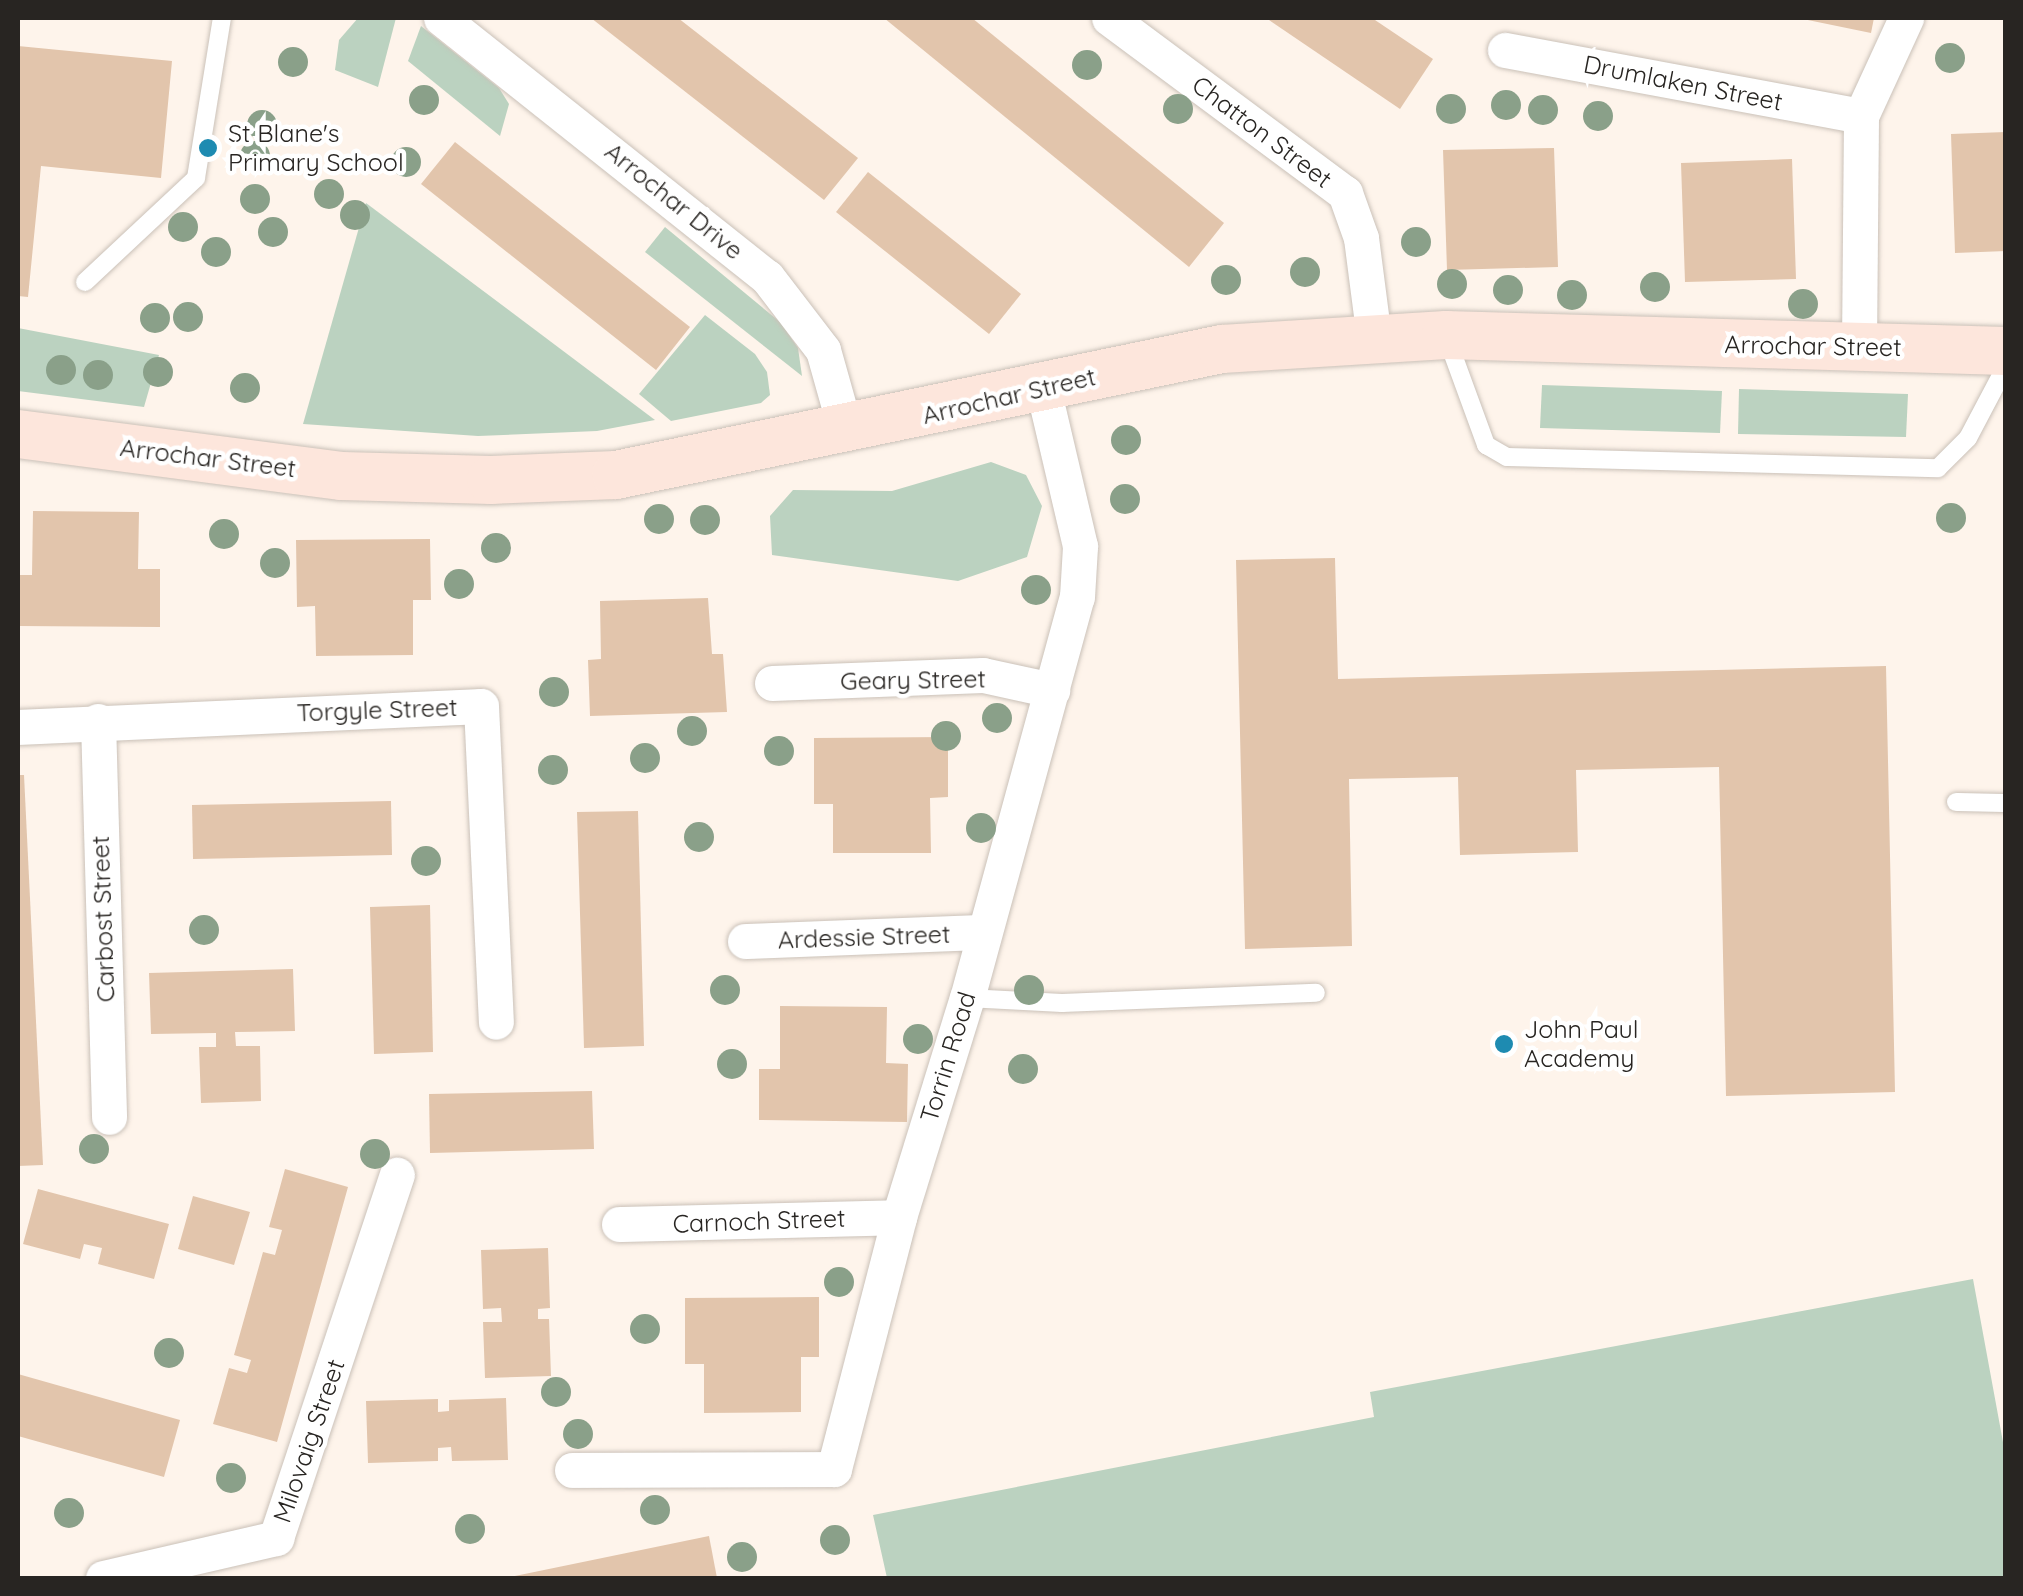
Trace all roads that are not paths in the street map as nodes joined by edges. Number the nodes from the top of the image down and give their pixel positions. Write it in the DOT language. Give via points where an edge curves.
graph roads {
  1 [pos="222,18"];
  2 [pos="442,18"];
  3 [pos="1108,18"];
  4 [pos="1906,18"];
  5 [pos="1505,50"];
  6 [pos="1861,116"];
  7 [pos="85,282"];
  8 [pos="1446,335"];
  9 [pos="1374,338"];
  10 [pos="1860,347"];
  11 [pos="2006,351"];
  12 [pos="2006,366"];
  13 [pos="1043,388"];
  14 [pos="846,432"];
  15 [pos="18,434"];
  16 [pos="772,683"];
  17 [pos="1052,690"];
  18 [pos="98,721"];
  19 [pos="18,727"];
  20 [pos="1956,802"];
  21 [pos="2006,803"];
  22 [pos="982,932"];
  23 [pos="745,942"];
  24 [pos="1316,992"];
  25 [pos="967,998"];
  26 [pos="496,1022"];
  27 [pos="108,1117"];
  28 [pos="397,1175"];
  29 [pos="899,1217"];
  30 [pos="620,1224"];
  31 [pos="572,1470"];
  32 [pos="103,1578"];
  1 -- 7 [label="lane" via="196,178"];
  2 -- 14 [label="street, Arrochar Drive" via="767,277 823,350"];
  3 -- 9 [label="street, Chatton Street" via="1345,193 1361,238"];
  4 -- 6 [label="street"];
  5 -- 6 [label="street, Drumlaken Street"];
  6 -- 10 [label="street"];
  8 -- 9 [label="street, Arrochar Street"];
  8 -- 10 [label="street, Arrochar Street"];
  8 -- 12 [label="lane" via="1486,445 1506,457 1938,468 1968,438"];
  9 -- 13 [label="street, Arrochar Street" via="1222,350"];
  10 -- 11 [label="street, Arrochar Street"];
  13 -- 14 [label="street, Arrochar Street"];
  13 -- 17 [label="street, Torrin Road" via="1080,546 1077,596"];
  14 -- 15 [label="street, Arrochar Street" via="616,475 490,480 342,476"];
  16 -- 17 [label="street, Geary Street" via="983,675"];
  17 -- 22 [label="street, Torrin Road"];
  18 -- 19 [label="street, Torgyle Street"];
  18 -- 26 [label="street, Torgyle Street" via="481,706"];
  18 -- 27 [label="street, Carbost Street"];
  20 -- 21 [label="lane"];
  22 -- 23 [label="street, Ardessie Street"];
  22 -- 25 [label="street, Torrin Road"];
  24 -- 25 [label="lane" via="1062,1004"];
  25 -- 29 [label="street, Torrin Road"];
  28 -- 32 [label="street, Milovaig Street" via="276,1538"];
  29 -- 30 [label="street, Carnoch Street"];
  29 -- 31 [label="street, Torrin Road" via="834,1470"];
}
